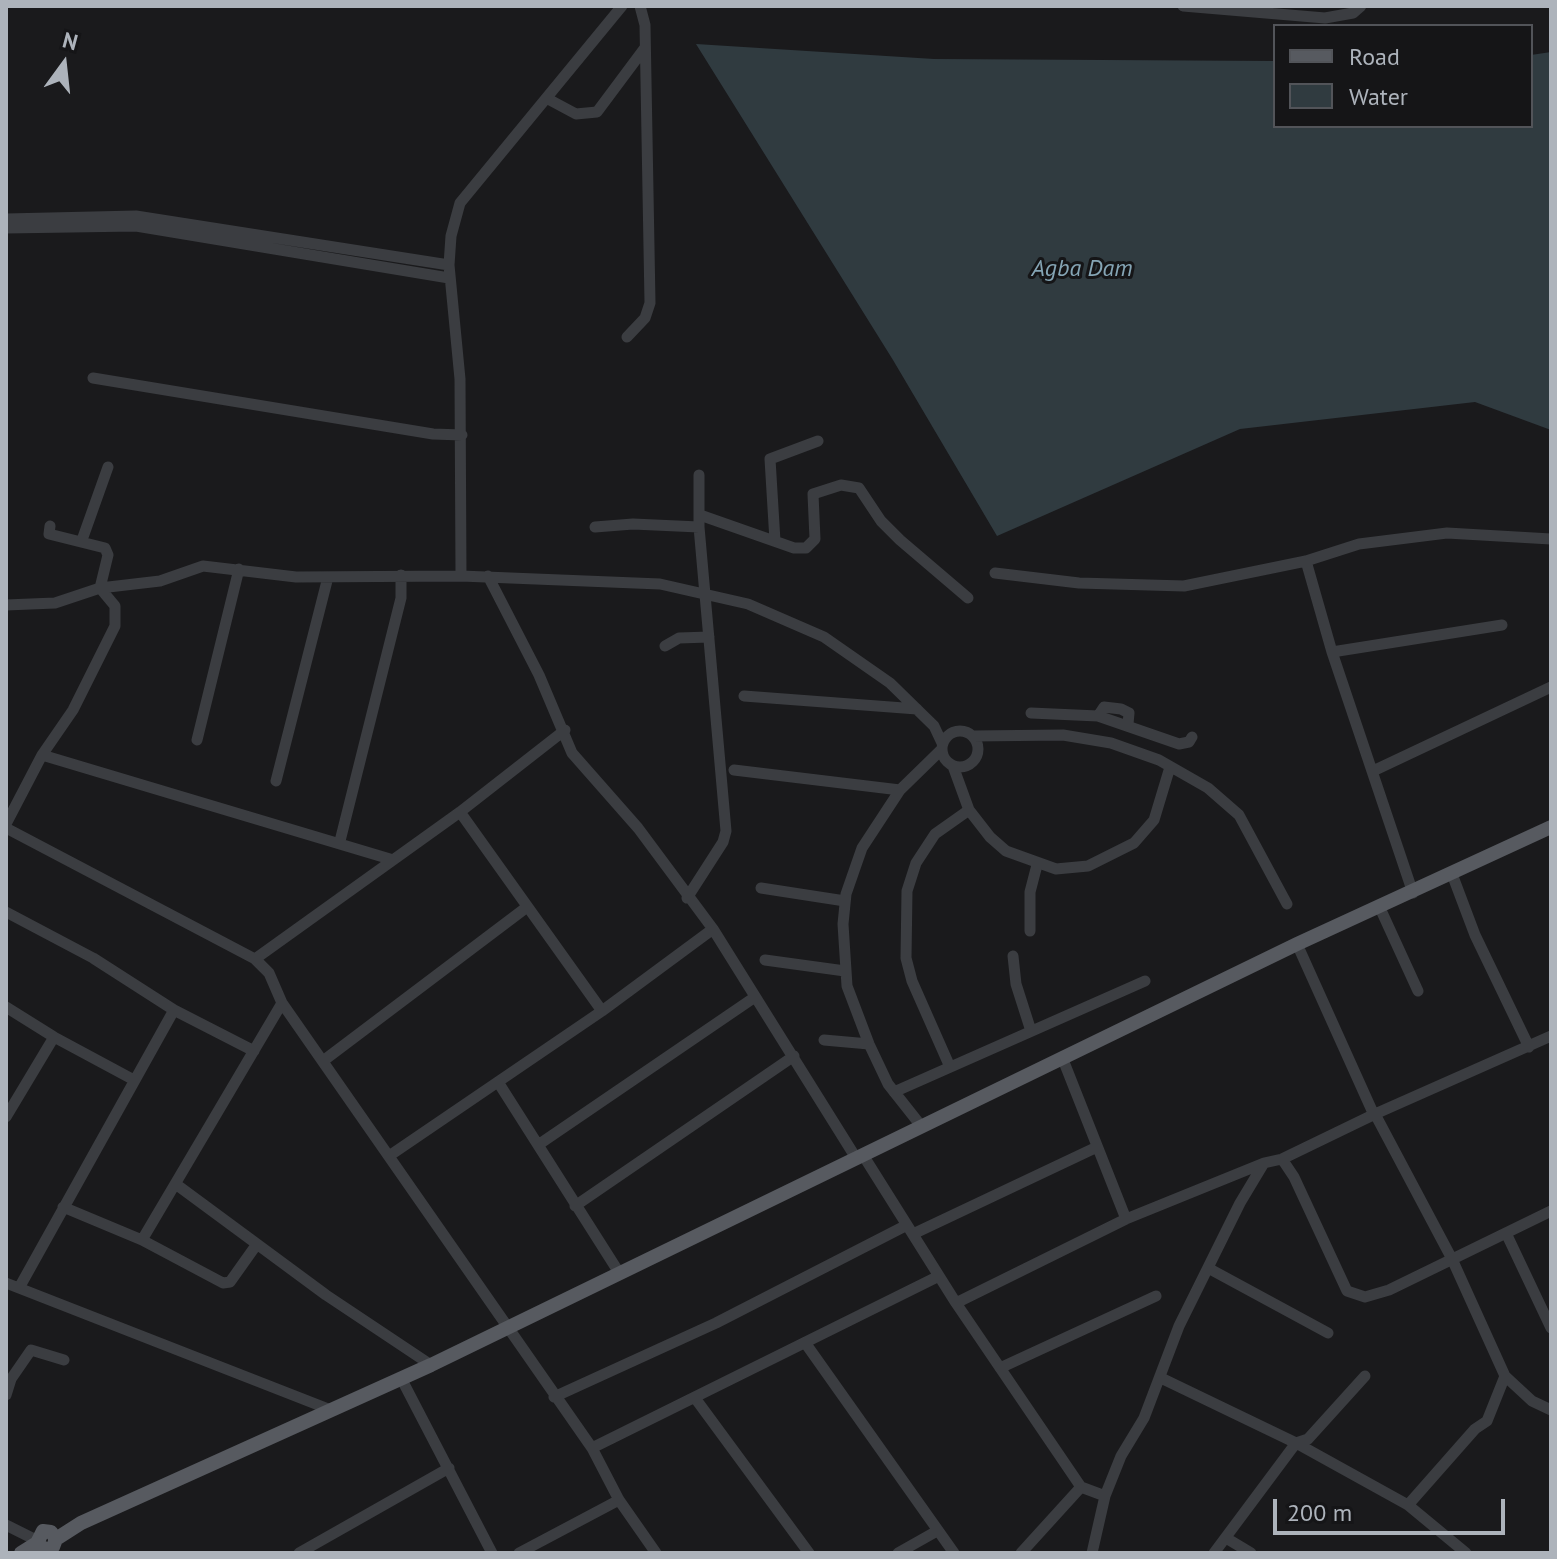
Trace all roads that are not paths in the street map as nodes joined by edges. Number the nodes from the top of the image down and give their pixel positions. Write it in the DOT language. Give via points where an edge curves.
graph roads {
  1 [pos="622,6"];
  2 [pos="640,6"];
  3 [pos="1183,6"];
  4 [pos="1361,6"];
  5 [pos="644,49"];
  6 [pos="548,99"];
  7 [pos="6,219"];
  8 [pos="6,228"];
  9 [pos="449,265"];
  10 [pos="449,278"];
  11 [pos="627,337"];
  12 [pos="93,378"];
  13 [pos="462,435"];
  14 [pos="818,441"];
  15 [pos="108,467"];
  16 [pos="699,475"];
  17 [pos="700,521"];
  18 [pos="50,526"];
  19 [pos="595,527"];
  20 [pos="1551,539"];
  21 [pos="82,540"];
  22 [pos="775,541"];
  23 [pos="1306,561"];
  24 [pos="239,569"];
  25 [pos="995,573"];
  26 [pos="401,575"];
  27 [pos="461,576"];
  28 [pos="488,576"];
  29 [pos="328,577"];
  30 [pos="100,588"];
  31 [pos="706,593"];
  32 [pos="968,598"];
  33 [pos="6,606"];
  34 [pos="1502,625"];
  35 [pos="709,637"];
  36 [pos="665,646"];
  37 [pos="1332,652"];
  38 [pos="1551,687"];
  39 [pos="744,696"];
  40 [pos="917,709"];
  41 [pos="1031,713"];
  42 [pos="1098,716"];
  43 [pos="1114,721"];
  44 [pos="1128,724"];
  45 [pos="934,726"];
  46 [pos="565,730"];
  47 [pos="952,733"];
  48 [pos="973,736"];
  49 [pos="1192,737"];
  50 [pos="998,739"];
  51 [pos="197,740"];
  52 [pos="1111,743"];
  53 [pos="942,747"];
  54 [pos="42,755"];
  55 [pos="975,758"];
  56 [pos="952,766"];
  57 [pos="1170,767"];
  58 [pos="926,768"];
  59 [pos="734,770"];
  60 [pos="1373,771"];
  61 [pos="276,781"];
  62 [pos="900,790"];
  63 [pos="964,791"];
  64 [pos="11,804"];
  65 [pos="969,810"];
  66 [pos="460,812"];
  67 [pos="6,826"];
  68 [pos="1551,827"];
  69 [pos="340,841"];
  70 [pos="390,859"];
  71 [pos="1037,865"];
  72 [pos="1452,874"];
  73 [pos="761,888"];
  74 [pos="1413,893"];
  75 [pos="687,898"];
  76 [pos="845,901"];
  77 [pos="1287,904"];
  78 [pos="527,907"];
  79 [pos="1380,908"];
  80 [pos="6,912"];
  81 [pos="713,929"];
  82 [pos="1030,931"];
  83 [pos="1297,944"];
  84 [pos="1013,956"];
  85 [pos="255,959"];
  86 [pos="765,960"];
  87 [pos="845,971"];
  88 [pos="1145,981"];
  89 [pos="1418,991"];
  90 [pos="755,997"];
  91 [pos="282,1003"];
  92 [pos="6,1007"];
  93 [pos="174,1010"];
  94 [pos="602,1011"];
  95 [pos="1031,1031"];
  96 [pos="1551,1036"];
  97 [pos="54,1037"];
  98 [pos="824,1040"];
  99 [pos="869,1044"];
  100 [pos="1529,1047"];
  101 [pos="254,1051"];
  102 [pos="794,1056"];
  103 [pos="1062,1057"];
  104 [pos="323,1061"];
  105 [pos="950,1067"];
  106 [pos="134,1080"];
  107 [pos="498,1082"];
  108 [pos="894,1092"];
  109 [pos="1375,1114"];
  110 [pos="6,1117"];
  111 [pos="922,1127"];
  112 [pos="538,1145"];
  113 [pos="1097,1147"];
  114 [pos="389,1156"];
  115 [pos="859,1157"];
  116 [pos="1282,1159"];
  117 [pos="1264,1163"];
  118 [pos="177,1185"];
  119 [pos="575,1206"];
  120 [pos="63,1207"];
  121 [pos="1551,1211"];
  122 [pos="1126,1219"];
  123 [pos="910,1229"];
  124 [pos="1506,1233"];
  125 [pos="142,1240"];
  126 [pos="257,1244"];
  127 [pos="1452,1259"];
  128 [pos="1208,1268"];
  129 [pos="618,1271"];
  130 [pos="939,1276"];
  131 [pos="6,1283"];
  132 [pos="19,1288"];
  133 [pos="1156,1296"];
  134 [pos="956,1303"];
  135 [pos="506,1327"];
  136 [pos="1551,1328"];
  137 [pos="1328,1333"];
  138 [pos="806,1344"];
  139 [pos="64,1360"];
  140 [pos="431,1365"];
  141 [pos="1000,1368"];
  142 [pos="1365,1376"];
  143 [pos="1505,1376"];
  144 [pos="401,1378"];
  145 [pos="1161,1378"];
  146 [pos="6,1395"];
  147 [pos="554,1397"];
  148 [pos="695,1398"];
  149 [pos="331,1410"];
  150 [pos="1551,1410"];
  151 [pos="1296,1443"];
  152 [pos="592,1448"];
  153 [pos="449,1468"];
  154 [pos="1081,1487"];
  155 [pos="1105,1496"];
  156 [pos="619,1500"];
  157 [pos="1408,1505"];
  158 [pos="8,1526"];
  159 [pos="937,1531"];
  160 [pos="1226,1538"];
  161 [pos="50,1543"];
  162 [pos="21,1553"];
  163 [pos="299,1553"];
  164 [pos="492,1553"];
  165 [pos="519,1553"];
  166 [pos="656,1553"];
  167 [pos="809,1553"];
  168 [pos="898,1553"];
  169 [pos="954,1553"];
  170 [pos="1021,1553"];
  171 [pos="1092,1553"];
  172 [pos="1214,1553"];
  173 [pos="1251,1553"];
  174 [pos="1466,1553"];
  1 -- 6 [label="street"];
  2 -- 5 [label="street"];
  3 -- 4 [label="street" via="1325,18 1353,13"];
  5 -- 6 [label="street" via="597,112 576,114"];
  5 -- 11 [label="street" via="650,303 645,318"];
  6 -- 9 [label="street" via="470,185 451,236"];
  7 -- 9 [label="street" via="136,216"];
  8 -- 10 [label="street" via="136,226"];
  9 -- 10 [label="street"];
  10 -- 13 [label="street"];
  12 -- 13 [label="street"];
  13 -- 27 [label="street"];
  14 -- 22 [label="street" via="770,459"];
  15 -- 21 [label="street"];
  16 -- 17 [label="street"];
  17 -- 19 [label="street"];
  17 -- 22 [label="street"];
  17 -- 31 [label="street"];
  18 -- 21 [label="street" via="49,534"];
  20 -- 23 [label="street" via="1447,533 1359,544"];
  21 -- 30 [label="street" via="105,548 108,555"];
  22 -- 32 [label="street" via="794,548 811,545 813,494 841,485 859,488 881,521"];
  23 -- 25 [label="street" via="1184,586 1079,583"];
  23 -- 37 [label="street"];
  24 -- 29 [label="street"];
  24 -- 30 [label="street" via="201,566 160,581"];
  24 -- 51 [label="street"];
  26 -- 27 [label="street"];
  26 -- 29 [label="street"];
  26 -- 69 [label="street" via="401,598"];
  27 -- 28 [label="street"];
  28 -- 31 [label="street" via="660,584"];
  28 -- 46 [label="street"];
  29 -- 61 [label="street"];
  30 -- 33 [label="street" via="55,603"];
  30 -- 54 [label="street" via="115,606 115,626 73,710"];
  31 -- 35 [label="street"];
  31 -- 40 [label="street" via="748,604 824,637 890,683"];
  34 -- 37 [label="street"];
  35 -- 36 [label="street" via="679,638"];
  35 -- 75 [label="street" via="726,831"];
  37 -- 60 [label="street"];
  38 -- 60 [label="street"];
  39 -- 40 [label="street"];
  40 -- 45 [label="street"];
  41 -- 42 [label="street"];
  42 -- 43 [label="street"];
  42 -- 44 [label="street" via="1104,707 1121,709 1129,713"];
  43 -- 44 [label="street"];
  43 -- 52 [label="street"];
  44 -- 49 [label="street" via="1179,744"];
  45 -- 47 [label="street"];
  45 -- 53 [label="street"];
  46 -- 66 [label="street"];
  46 -- 75 [label="street" via="572,753 638,828"];
  47 -- 48 [label="street"];
  47 -- 53 [label="street"];
  48 -- 50 [label="street"];
  48 -- 55 [label="street"];
  50 -- 52 [label="street" via="1063,735"];
  50 -- 55 [label="street"];
  52 -- 57 [label="street"];
  53 -- 56 [label="street"];
  53 -- 58 [label="street"];
  54 -- 64 [label="street"];
  54 -- 69 [label="street"];
  55 -- 56 [label="street" via="961,768"];
  55 -- 63 [label="street"];
  56 -- 58 [label="street"];
  56 -- 63 [label="street"];
  57 -- 71 [label="street" via="1154,820 1134,843 1088,866"];
  57 -- 77 [label="street" via="1208,788 1239,815"];
  58 -- 62 [label="street"];
  59 -- 62 [label="street"];
  60 -- 74 [label="street"];
  62 -- 76 [label="street" via="862,848"];
  63 -- 65 [label="street"];
  64 -- 67 [label="street"];
  65 -- 71 [label="street" via="1006,851"];
  65 -- 105 [label="street" via="935,834 916,863 907,891 906,958"];
  66 -- 70 [label="street"];
  66 -- 78 [label="street"];
  67 -- 85 [label="street"];
  68 -- 72 [label="main road"];
  69 -- 70 [label="street"];
  70 -- 85 [label="street"];
  71 -- 82 [label="street" via="1030,892"];
  72 -- 74 [label="main road"];
  72 -- 100 [label="street"];
  73 -- 76 [label="street"];
  74 -- 79 [label="main road"];
  75 -- 81 [label="street"];
  76 -- 87 [label="street"];
  78 -- 94 [label="street"];
  78 -- 104 [label="street"];
  79 -- 83 [label="main road"];
  79 -- 89 [label="street"];
  80 -- 93 [label="street" via="93,958"];
  81 -- 90 [label="street"];
  81 -- 94 [label="street"];
  83 -- 103 [label="main road"];
  83 -- 109 [label="street"];
  84 -- 95 [label="street"];
  85 -- 91 [label="street" via="269,973"];
  86 -- 87 [label="street"];
  87 -- 99 [label="street"];
  88 -- 95 [label="street"];
  90 -- 102 [label="street"];
  90 -- 112 [label="street"];
  91 -- 101 [label="street"];
  91 -- 104 [label="street"];
  92 -- 97 [label="street"];
  93 -- 101 [label="street"];
  93 -- 106 [label="street"];
  94 -- 107 [label="street"];
  95 -- 105 [label="street"];
  96 -- 100 [label="street"];
  97 -- 106 [label="street"];
  97 -- 110 [label="street"];
  98 -- 99 [label="street"];
  99 -- 108 [label="street"];
  100 -- 109 [label="street"];
  101 -- 118 [label="street"];
  102 -- 115 [label="street"];
  102 -- 119 [label="street"];
  103 -- 111 [label="main road"];
  103 -- 113 [label="street"];
  104 -- 114 [label="street"];
  105 -- 108 [label="street"];
  106 -- 120 [label="street"];
  107 -- 112 [label="street"];
  107 -- 114 [label="street"];
  108 -- 111 [label="street"];
  109 -- 116 [label="street"];
  109 -- 127 [label="street"];
  111 -- 115 [label="main road"];
  112 -- 119 [label="street"];
  113 -- 122 [label="street"];
  113 -- 123 [label="street"];
  114 -- 135 [label="street"];
  115 -- 123 [label="street"];
  115 -- 129 [label="main road"];
  116 -- 117 [label="street"];
  116 -- 127 [label="street" via="1347,1291 1365,1297 1389,1290"];
  117 -- 122 [label="street"];
  117 -- 128 [label="street"];
  118 -- 125 [label="street"];
  118 -- 126 [label="street"];
  119 -- 129 [label="street"];
  120 -- 125 [label="street"];
  120 -- 132 [label="street"];
  121 -- 124 [label="street"];
  122 -- 134 [label="street"];
  123 -- 130 [label="street"];
  123 -- 147 [label="street"];
  124 -- 127 [label="street"];
  124 -- 136 [label="street"];
  125 -- 126 [label="street" via="223,1283 230,1282"];
  126 -- 140 [label="street"];
  127 -- 143 [label="street"];
  128 -- 137 [label="street"];
  128 -- 145 [label="street"];
  129 -- 135 [label="main road"];
  130 -- 134 [label="street"];
  130 -- 138 [label="street"];
  131 -- 132 [label="street"];
  132 -- 149 [label="street"];
  133 -- 141 [label="street"];
  134 -- 141 [label="street"];
  135 -- 140 [label="main road"];
  135 -- 147 [label="street"];
  138 -- 148 [label="street"];
  138 -- 159 [label="street"];
  139 -- 146 [label="street" via="31,1350"];
  140 -- 144 [label="main road"];
  141 -- 154 [label="street"];
  142 -- 151 [label="street" via="1308,1439"];
  143 -- 150 [label="street" via="1532,1401"];
  143 -- 157 [label="street" via="1487,1421"];
  144 -- 149 [label="main road"];
  144 -- 153 [label="street"];
  145 -- 151 [label="street"];
  145 -- 155 [label="street"];
  147 -- 152 [label="street"];
  148 -- 152 [label="street"];
  148 -- 167 [label="street"];
  149 -- 161 [label="main road" via="81,1523"];
  151 -- 157 [label="street"];
  151 -- 160 [label="street"];
  152 -- 156 [label="street"];
  153 -- 163 [label="street"];
  153 -- 164 [label="street"];
  154 -- 155 [label="street"];
  154 -- 170 [label="street"];
  155 -- 171 [label="street"];
  156 -- 165 [label="street"];
  156 -- 166 [label="street"];
  157 -- 174 [label="street"];
  158 -- 161 [label="street"];
  159 -- 168 [label="street"];
  159 -- 169 [label="street"];
  160 -- 172 [label="street"];
  160 -- 173 [label="street"];
  161 -- 162 [label="main road"];
}
